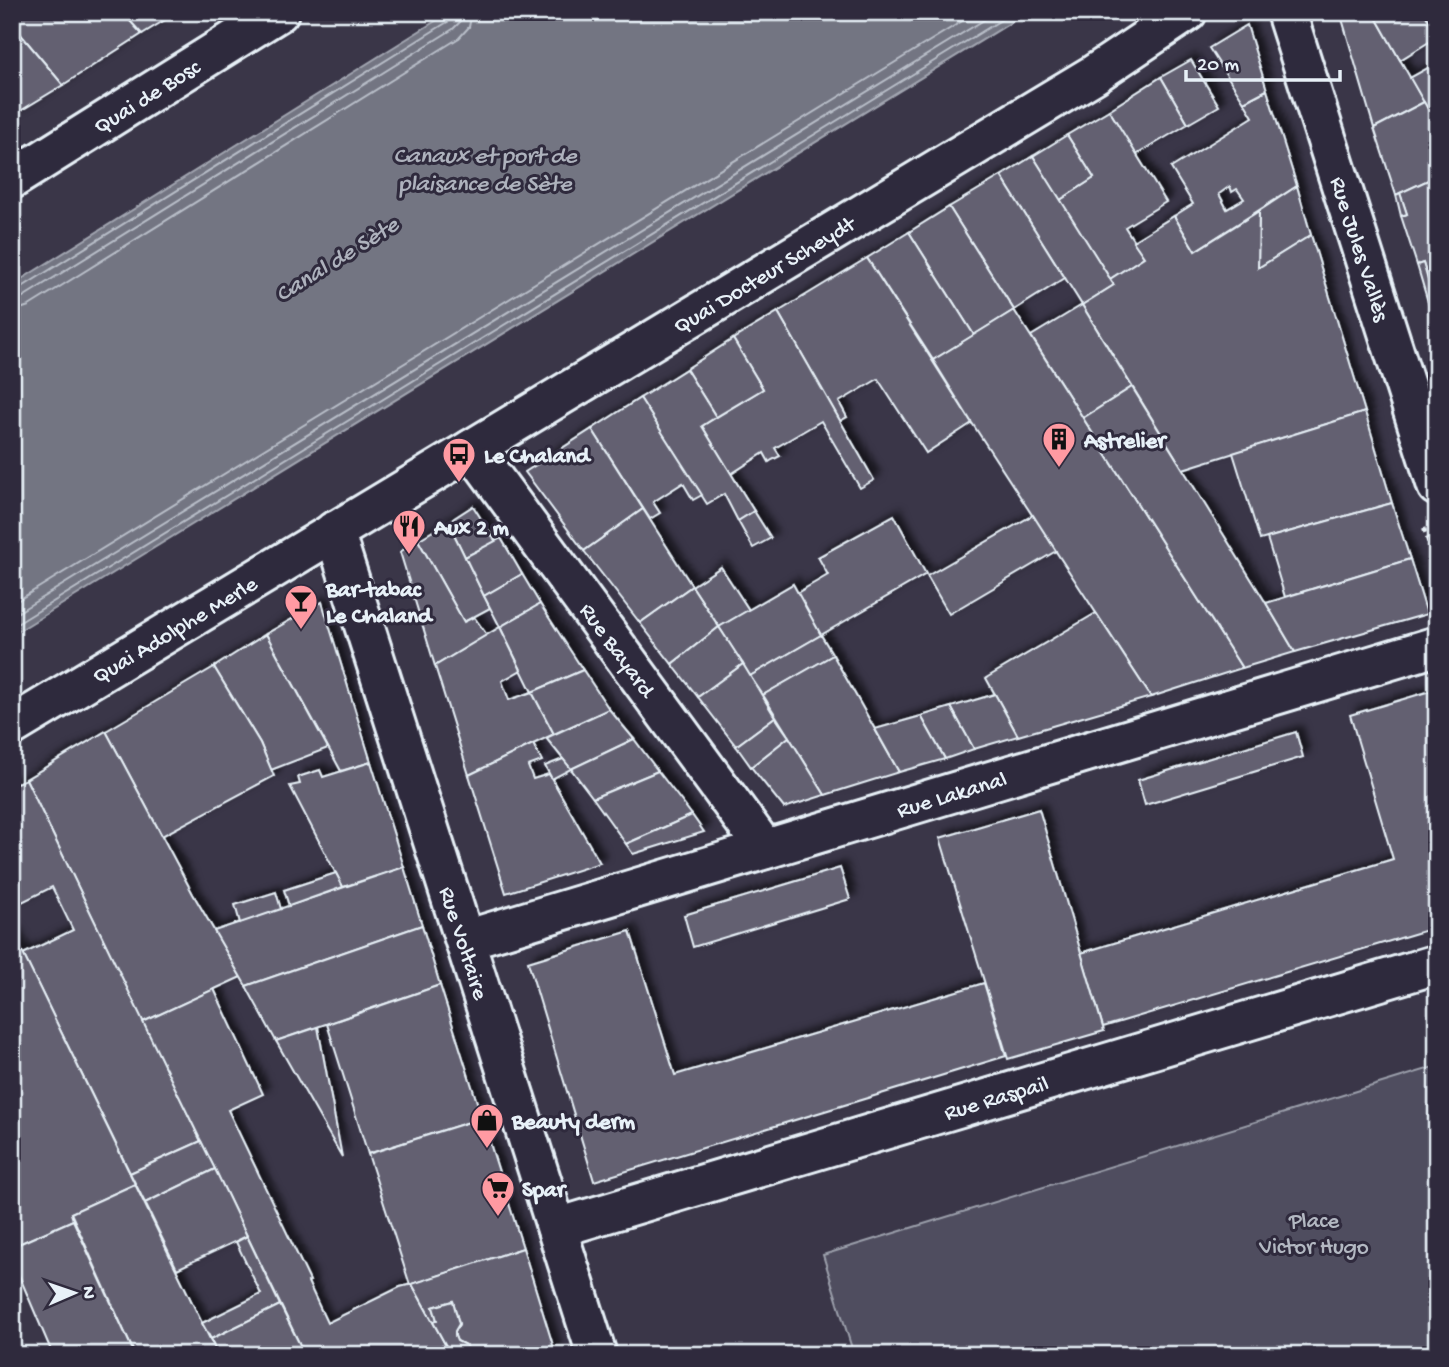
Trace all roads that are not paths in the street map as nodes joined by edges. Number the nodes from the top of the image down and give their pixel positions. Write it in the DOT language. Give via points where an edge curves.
graph roads {
  1 [pos="279,12"];
  2 [pos="1135,12"];
  3 [pos="1187,12"];
  4 [pos="1286,12"];
  5 [pos="1093,75"];
  6 [pos="12,179"];
  7 [pos="471,449"];
  8 [pos="1437,485"];
  9 [pos="334,531"];
  10 [pos="1437,646"];
  11 [pos="12,726"];
  12 [pos="765,849"];
  13 [pos="465,940"];
  14 [pos="1437,964"];
  15 [pos="557,1228"];
  16 [pos="597,1355"];
  1 -- 6 [label="street, Quai de Bosc"];
  2 -- 5 [label="street"];
  3 -- 5 [label="street, Quai Docteur Scheydt"];
  4 -- 8 [label="street, Rue Jules Vallès"];
  5 -- 7 [label="street, Quai Docteur Scheydt"];
  7 -- 9 [label="street, Quai Docteur Scheydt"];
  7 -- 12 [label="street, Rue Bayard"];
  9 -- 11 [label="street, Quai Adolphe Merle"];
  9 -- 13 [label="street, Rue Voltaire"];
  10 -- 12 [label="street, Rue Lakanal"];
  12 -- 13 [label="street, Rue Lakanal"];
  13 -- 15 [label="street, Rue Voltaire"];
  14 -- 15 [label="street, Rue Raspail"];
  15 -- 16 [label="street, Rue Voltaire"];
}
